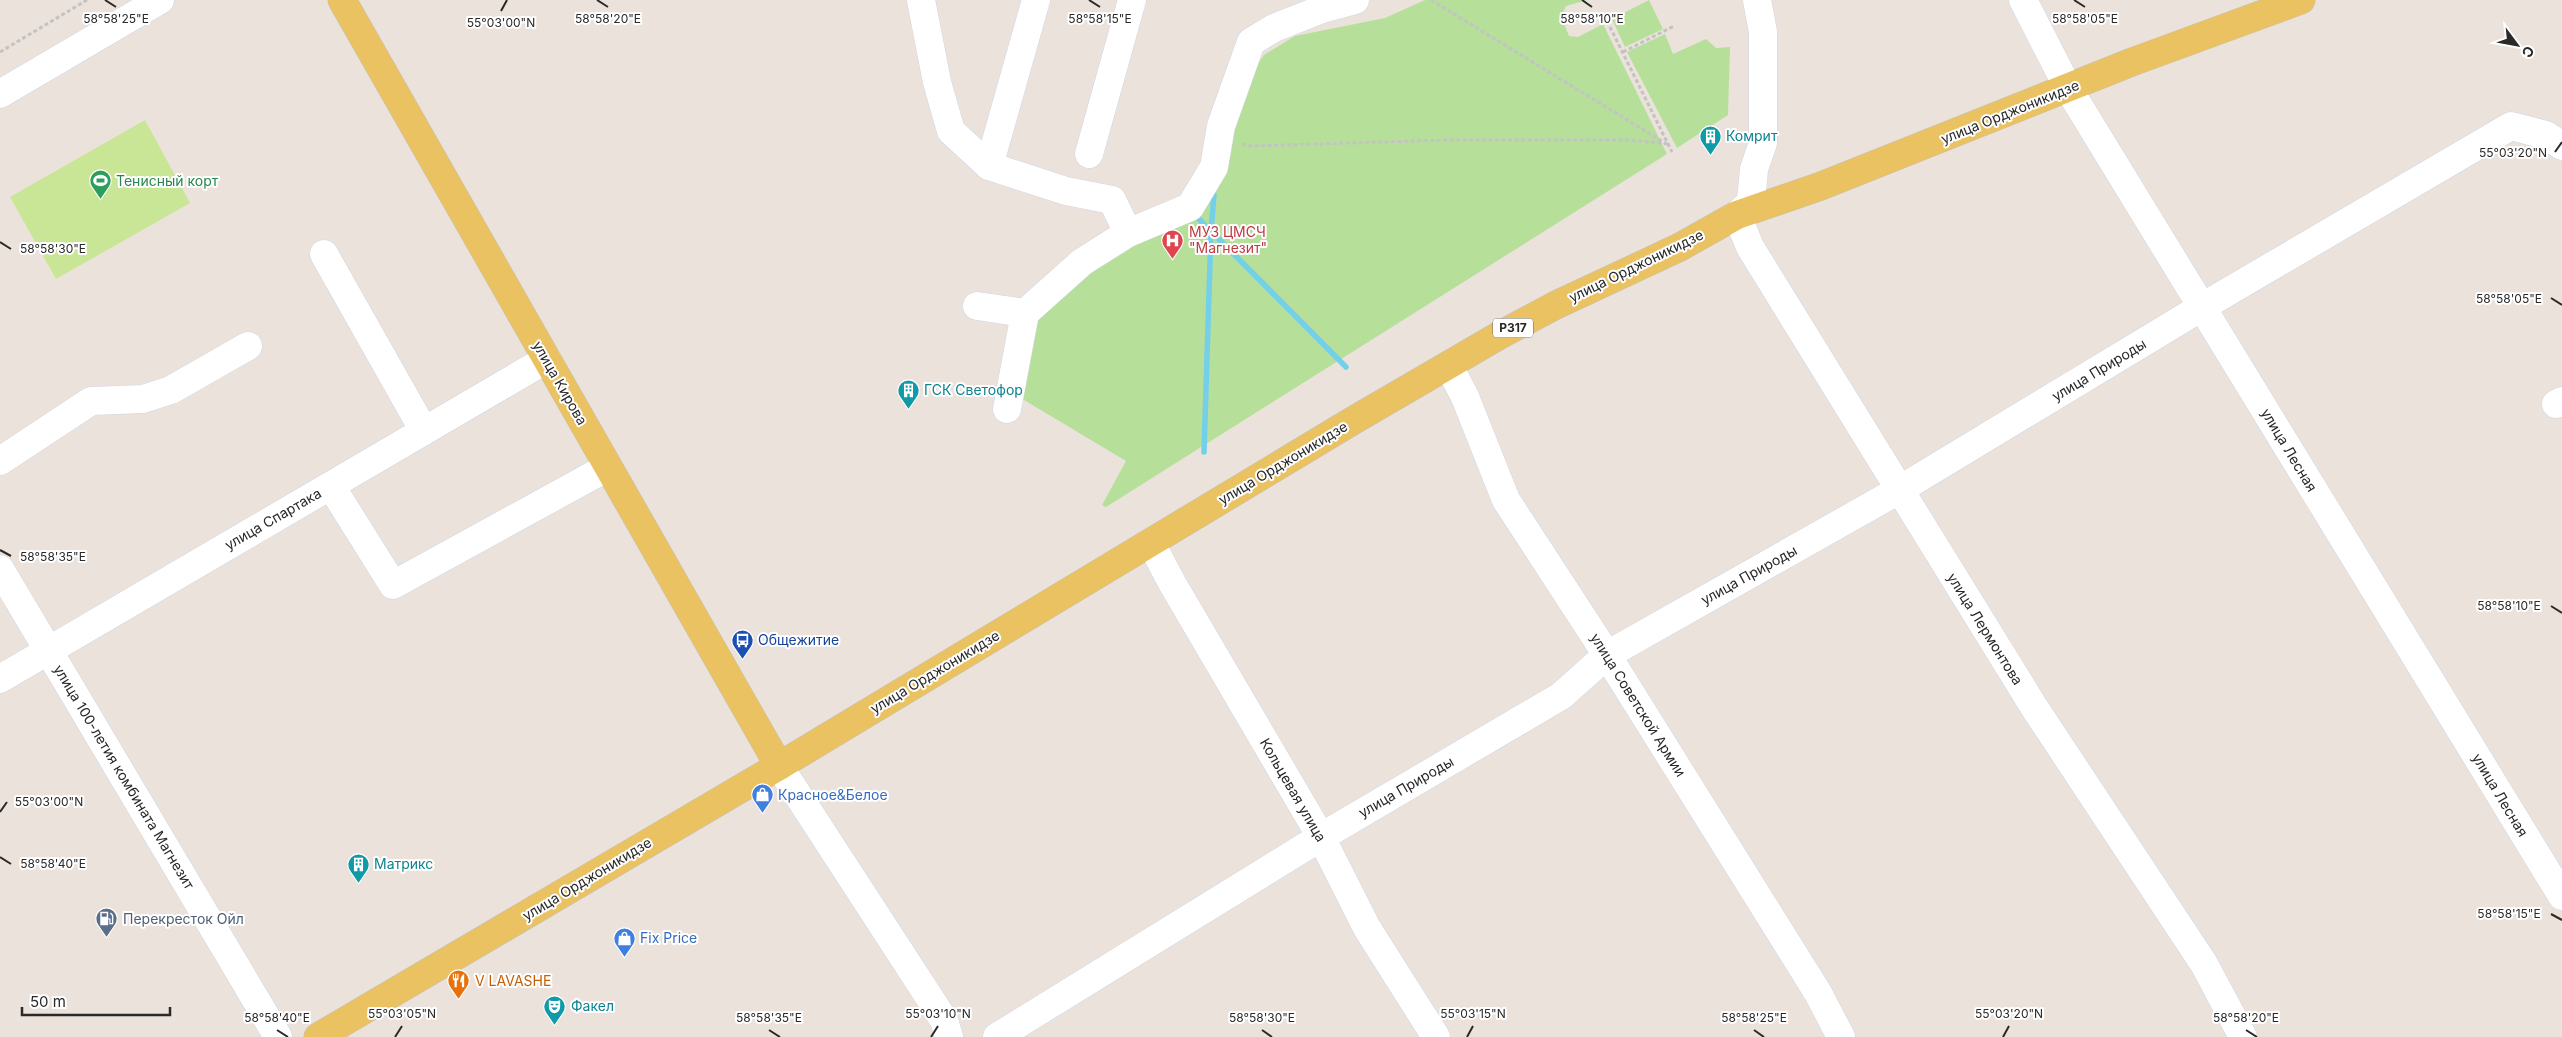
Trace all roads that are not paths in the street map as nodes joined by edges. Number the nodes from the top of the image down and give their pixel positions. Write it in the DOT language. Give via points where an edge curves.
graph roads {
  1 [pos="160,0"];
  2 [pos="342,0"];
  3 [pos="921,0"];
  4 [pos="1036,0"];
  5 [pos="1132,0"];
  6 [pos="1355,0"];
  7 [pos="1757,0"];
  8 [pos="2023,0"];
  9 [pos="2301,0"];
  10 [pos="1321,5"];
  11 [pos="2068,88"];
  12 [pos="0,94"];
  13 [pos="2562,146"];
  14 [pos="1089,154"];
  15 [pos="989,166"];
  16 [pos="1737,215"];
  17 [pos="1128,233"];
  18 [pos="324,254"];
  19 [pos="977,306"];
  20 [pos="2202,308"];
  21 [pos="1025,312"];
  22 [pos="248,346"];
  23 [pos="547,359"];
  24 [pos="1449,366"];
  25 [pos="1007,409"];
  26 [pos="424,431"];
  27 [pos="0,461"];
  28 [pos="608,467"];
  29 [pos="331,486"];
  30 [pos="1899,490"];
  31 [pos="1151,543"];
  32 [pos="0,569"];
  33 [pos="48,650"];
  34 [pos="1607,655"];
  35 [pos="0,679"];
  36 [pos="778,766"];
  37 [pos="1321,836"];
  38 [pos="2562,896"];
  39 [pos="278,1037"];
  40 [pos="318,1037"];
  41 [pos="949,1037"];
  42 [pos="997,1037"];
  43 [pos="1436,1037"];
  44 [pos="1841,1037"];
  45 [pos="2243,1037"];
  1 -- 12 [label="street"];
  2 -- 23 [label="main road, улица Кирова"];
  3 -- 15 [label="street" via="937,82 951,131"];
  4 -- 15 [label="street"];
  5 -- 14 [label="street"];
  6 -- 10 [label="street"];
  7 -- 16 [label="street" via="1763,32 1763,143 1754,169 1751,202"];
  8 -- 11 [label="street, улица Лесная"];
  9 -- 11 [label="main road, улица Орджоникидзе / Р317"];
  10 -- 17 [label="street" via="1251,42 1219,138 1214,167 1190,207"];
  11 -- 16 [label="main road, улица Орджоникидзе / Р317" via="1821,186"];
  11 -- 20 [label="street, улица Лесная"];
  13 -- 20 [label="street, улица Природы" via="2546,136 2511,126"];
  15 -- 17 [label="street" via="1066,192 1112,200"];
  16 -- 24 [label="main road, улица Орджоникидзе / Р317" via="1680,247 1524,322"];
  16 -- 30 [label="street, улица Лермонтова" via="1750,247"];
  17 -- 21 [label="street" via="1082,262"];
  18 -- 26 [label="street"];
  19 -- 21 [label="street"];
  20 -- 30 [label="street, улица Природы"];
  20 -- 38 [label="street, улица Лесная"];
  21 -- 25 [label="street"];
  22 -- 27 [label="street" via="170,390 143,399 91,401"];
  23 -- 26 [label="street, улица Спартака"];
  23 -- 28 [label="main road, улица Кирова"];
  24 -- 31 [label="main road, улица Орджоникидзе / Р317"];
  24 -- 34 [label="street, улица Советской Армии" via="1465,397 1506,500"];
  26 -- 29 [label="street, улица Спартака"];
  28 -- 29 [label="street" via="393,585"];
  28 -- 36 [label="main road, улица Кирова"];
  29 -- 33 [label="street, улица Спартака"];
  30 -- 34 [label="street, улица Природы"];
  30 -- 45 [label="street, улица Лермонтова" via="2034,708 2204,964"];
  31 -- 36 [label="main road, улица Орджоникидзе / Р317"];
  31 -- 37 [label="street, Кольцевая улица"];
  32 -- 33 [label="street, улица 100-летия комбината Магнезит"];
  33 -- 35 [label="street, улица Спартака"];
  33 -- 39 [label="street, улица 100-летия комбината Магнезит"];
  34 -- 37 [label="street, улица Природы" via="1561,696"];
  34 -- 44 [label="street, улица Советской Армии" via="1818,993"];
  36 -- 40 [label="main road, улица Орджоникидзе"];
  36 -- 41 [label="street" via="944,1020"];
  37 -- 42 [label="street, улица Природы"];
  37 -- 43 [label="street, Кольцевая улица" via="1367,928"];
}
